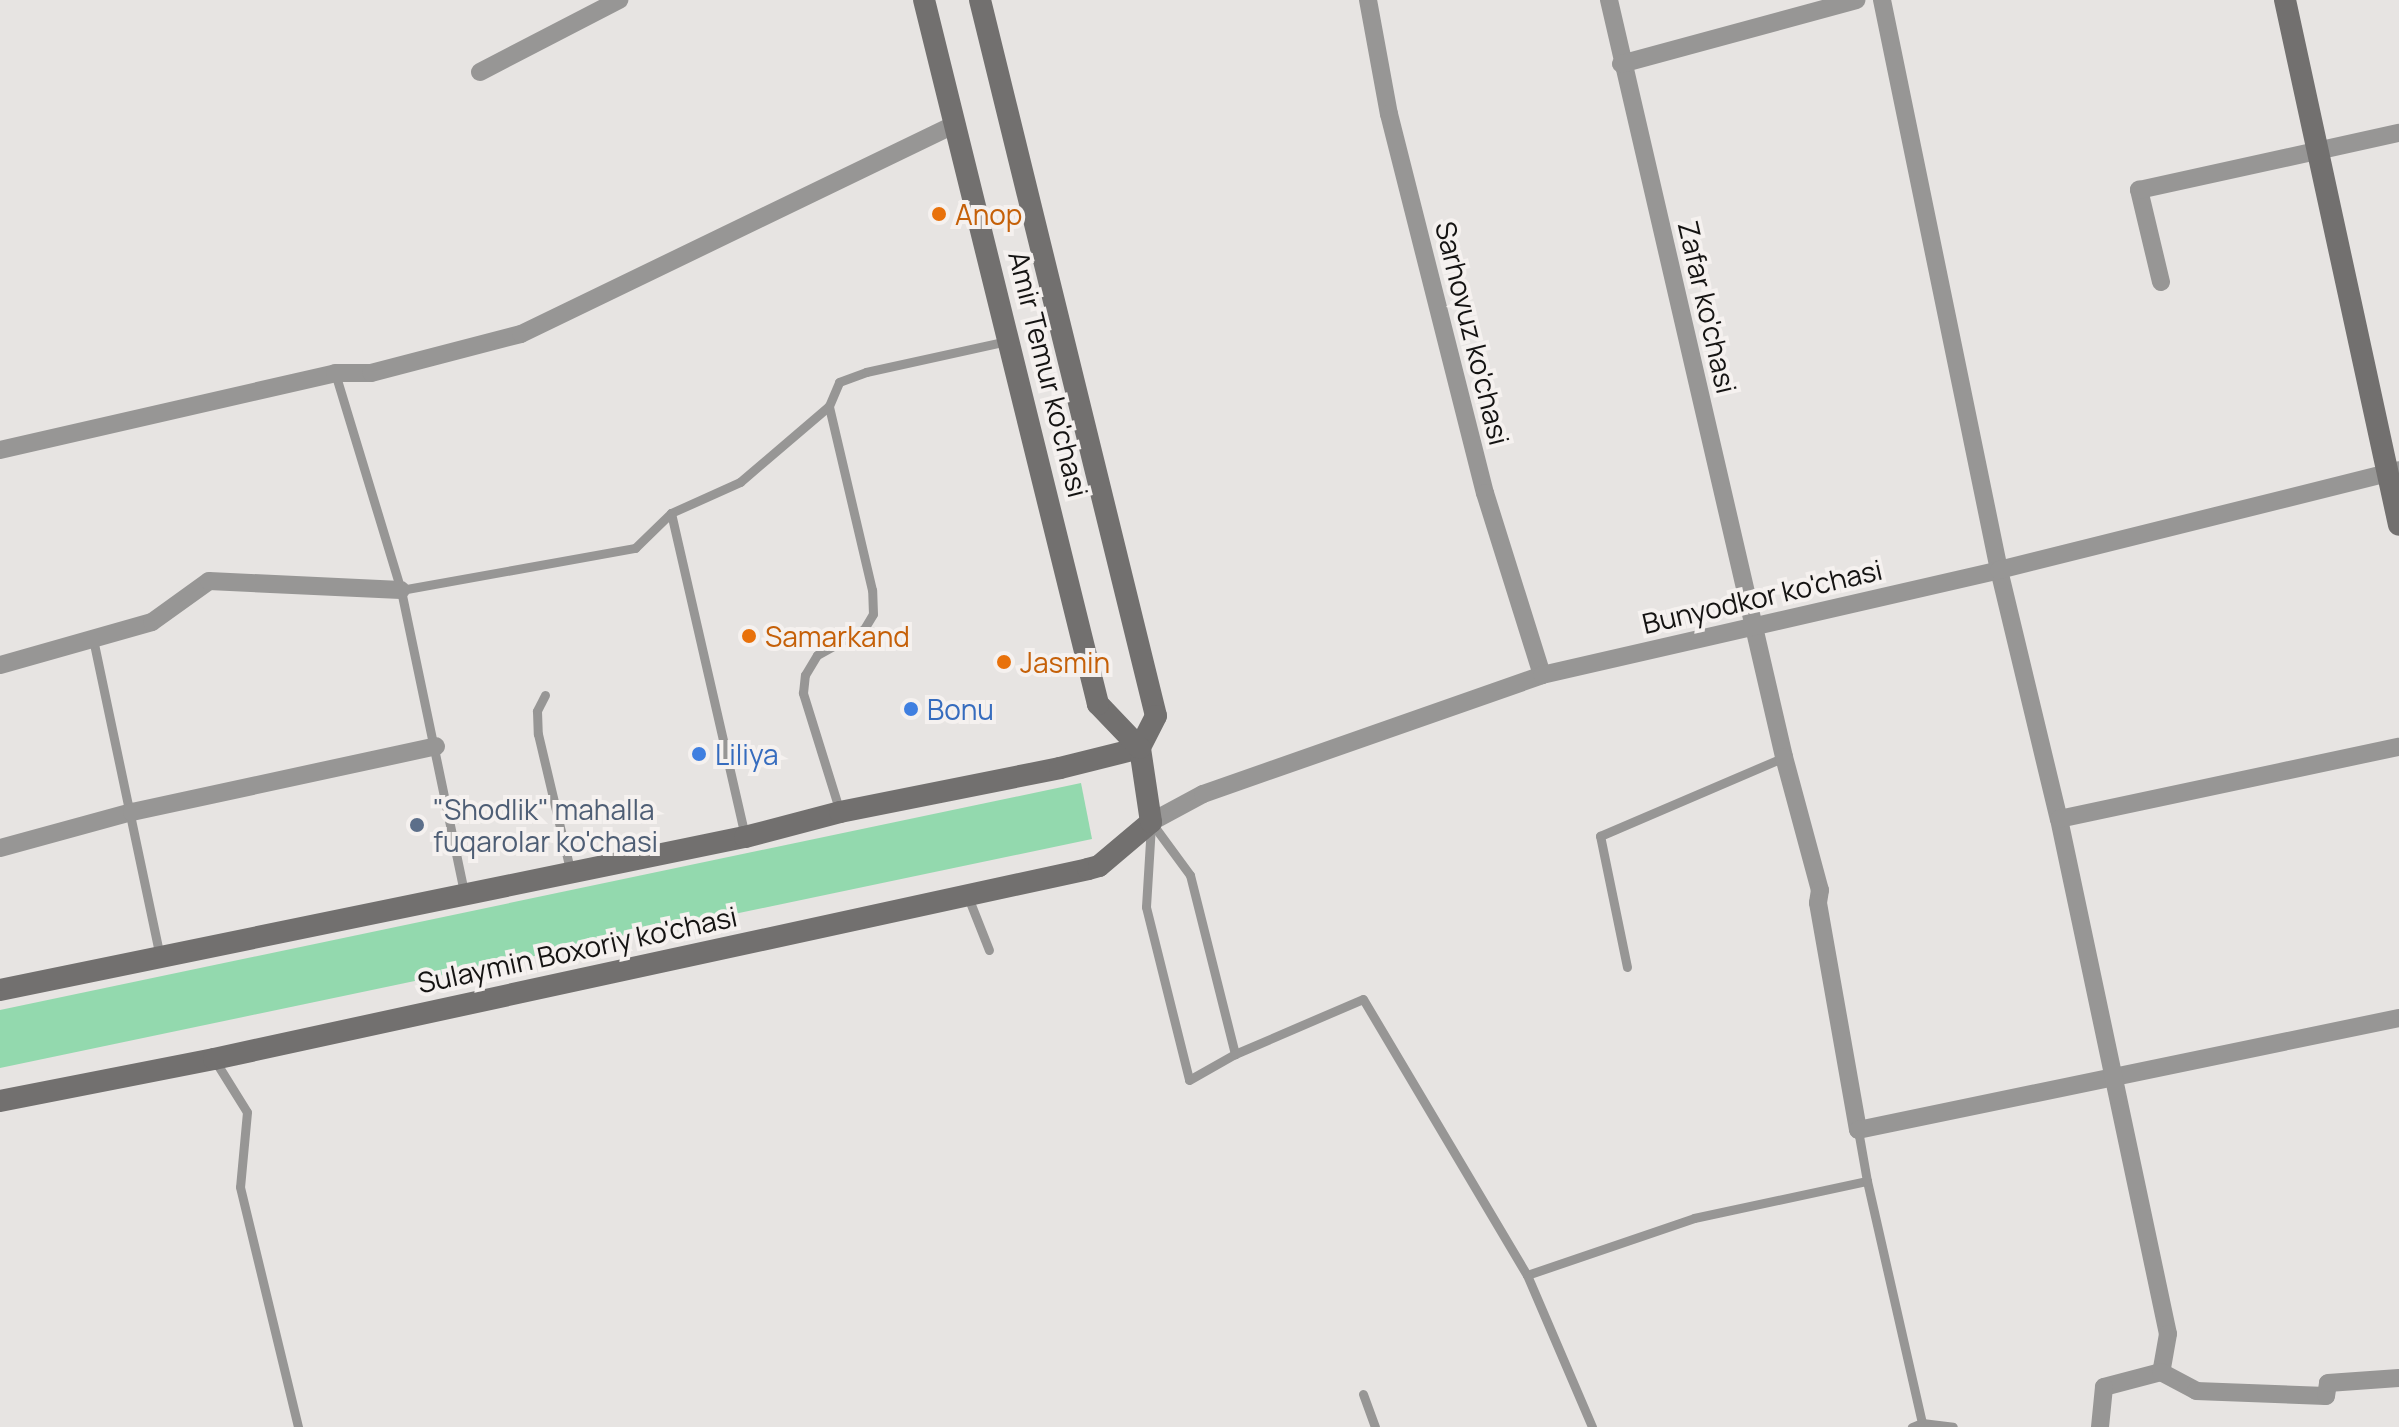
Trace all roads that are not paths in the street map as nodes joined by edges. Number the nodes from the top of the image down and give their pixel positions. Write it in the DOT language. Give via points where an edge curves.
graph roads {
  1 [pos="619,0"];
  2 [pos="924,0"];
  3 [pos="980,0"];
  4 [pos="1368,0"];
  5 [pos="1609,0"];
  6 [pos="1856,0"];
  7 [pos="1882,0"];
  8 [pos="2285,0"];
  9 [pos="1621,64"];
  10 [pos="480,72"];
  11 [pos="956,124"];
  12 [pos="2399,133"];
  13 [pos="2317,150"];
  14 [pos="2161,282"];
  15 [pos="1010,340"];
  16 [pos="335,373"];
  17 [pos="829,406"];
  18 [pos="0,450"];
  19 [pos="2393,471"];
  20 [pos="671,513"];
  21 [pos="2399,525"];
  22 [pos="1999,570"];
  23 [pos="401,590"];
  24 [pos="1755,626"];
  25 [pos="93,639"];
  26 [pos="0,665"];
  27 [pos="1542,675"];
  28 [pos="545,695"];
  29 [pos="436,746"];
  30 [pos="2399,747"];
  31 [pos="1140,748"];
  32 [pos="1784,757"];
  33 [pos="132,812"];
  34 [pos="840,812"];
  35 [pos="2059,819"];
  36 [pos="1151,822"];
  37 [pos="745,837"];
  38 [pos="0,848"];
  39 [pos="571,874"];
  40 [pos="967,895"];
  41 [pos="464,896"];
  42 [pos="989,950"];
  43 [pos="160,957"];
  44 [pos="1627,967"];
  45 [pos="0,990"];
  46 [pos="2399,1018"];
  47 [pos="1235,1054"];
  48 [pos="214,1059"];
  49 [pos="2113,1079"];
  50 [pos="0,1101"];
  51 [pos="1858,1130"];
  52 [pos="1867,1181"];
  53 [pos="1527,1275"];
  54 [pos="2161,1372"];
  55 [pos="2399,1378"];
  56 [pos="1363,1394"];
  57 [pos="1923,1425"];
  58 [pos="298,1427"];
  59 [pos="1375,1427"];
  60 [pos="1592,1427"];
  61 [pos="1912,1427"];
  62 [pos="1953,1427"];
  63 [pos="2100,1427"];
  1 -- 10 [label="street"];
  2 -- 11 [label="main road, Amir Temur ko'chasi"];
  3 -- 31 [label="main road, Amir Temur ko'chasi" via="1156,716"];
  4 -- 27 [label="street, Sarhovuz ko'chasi" via="1389,114 1485,493"];
  5 -- 9 [label="street, Zafar ko'chasi"];
  6 -- 9 [label="street"];
  7 -- 22 [label="street"];
  8 -- 13 [label="main road"];
  9 -- 24 [label="street, Zafar ko'chasi"];
  11 -- 15 [label="main road, Amir Temur ko'chasi"];
  11 -- 16 [label="street" via="521,334 371,373"];
  12 -- 13 [label="street"];
  13 -- 14 [label="street" via="2139,190"];
  13 -- 19 [label="main road"];
  15 -- 17 [label="lane" via="866,372 839,382"];
  15 -- 31 [label="main road, Amir Temur ko'chasi" via="1098,704"];
  16 -- 18 [label="street"];
  16 -- 23 [label="lane"];
  17 -- 20 [label="lane" via="740,482"];
  17 -- 34 [label="lane" via="873,614 864,629 817,655 805,675 803,693"];
  19 -- 21 [label="main road"];
  19 -- 22 [label="street, Bunyodkor ko'chasi"];
  20 -- 23 [label="lane" via="635,548"];
  20 -- 37 [label="lane"];
  22 -- 24 [label="street, Bunyodkor ko'chasi"];
  22 -- 35 [label="street"];
  23 -- 25 [label="street" via="209,581 152,622"];
  23 -- 29 [label="lane"];
  24 -- 27 [label="street, Bunyodkor ko'chasi"];
  24 -- 32 [label="street, Zafar ko'chasi"];
  25 -- 26 [label="street"];
  25 -- 33 [label="lane"];
  27 -- 36 [label="street, Bunyodkor ko'chasi" via="1203,794"];
  28 -- 39 [label="lane" via="537,711 538,734"];
  29 -- 33 [label="street"];
  29 -- 41 [label="lane"];
  30 -- 35 [label="street"];
  31 -- 34 [label="main road"];
  31 -- 36 [label="main road"];
  32 -- 44 [label="lane" via="1600,836"];
  32 -- 51 [label="street, Zafar ko'chasi" via="1820,890 1818,903"];
  33 -- 38 [label="street"];
  33 -- 43 [label="lane"];
  34 -- 37 [label="main road"];
  35 -- 49 [label="street"];
  36 -- 40 [label="main road, Sulaymin Boxoriy ko'chasi" via="1099,866"];
  36 -- 47 [label="lane" via="1190,875"];
  36 -- 47 [label="lane" via="1146,907 1189,1080"];
  37 -- 39 [label="main road"];
  39 -- 41 [label="main road"];
  40 -- 42 [label="lane"];
  40 -- 48 [label="main road, Sulaymin Boxoriy ko'chasi"];
  41 -- 43 [label="main road"];
  43 -- 45 [label="main road"];
  46 -- 49 [label="street"];
  47 -- 53 [label="lane" via="1363,999"];
  48 -- 50 [label="main road, Sulaymin Boxoriy ko'chasi"];
  48 -- 58 [label="lane" via="247,1112 240,1187"];
  49 -- 51 [label="street"];
  49 -- 54 [label="street" via="2168,1334"];
  51 -- 52 [label="lane"];
  52 -- 53 [label="lane" via="1694,1218"];
  52 -- 57 [label="lane"];
  53 -- 60 [label="lane"];
  54 -- 55 [label="street" via="2196,1391 2326,1396 2328,1383"];
  54 -- 63 [label="street" via="2104,1387"];
  56 -- 59 [label="lane"];
  57 -- 61 [label="lane"];
  57 -- 62 [label="lane"];
}
